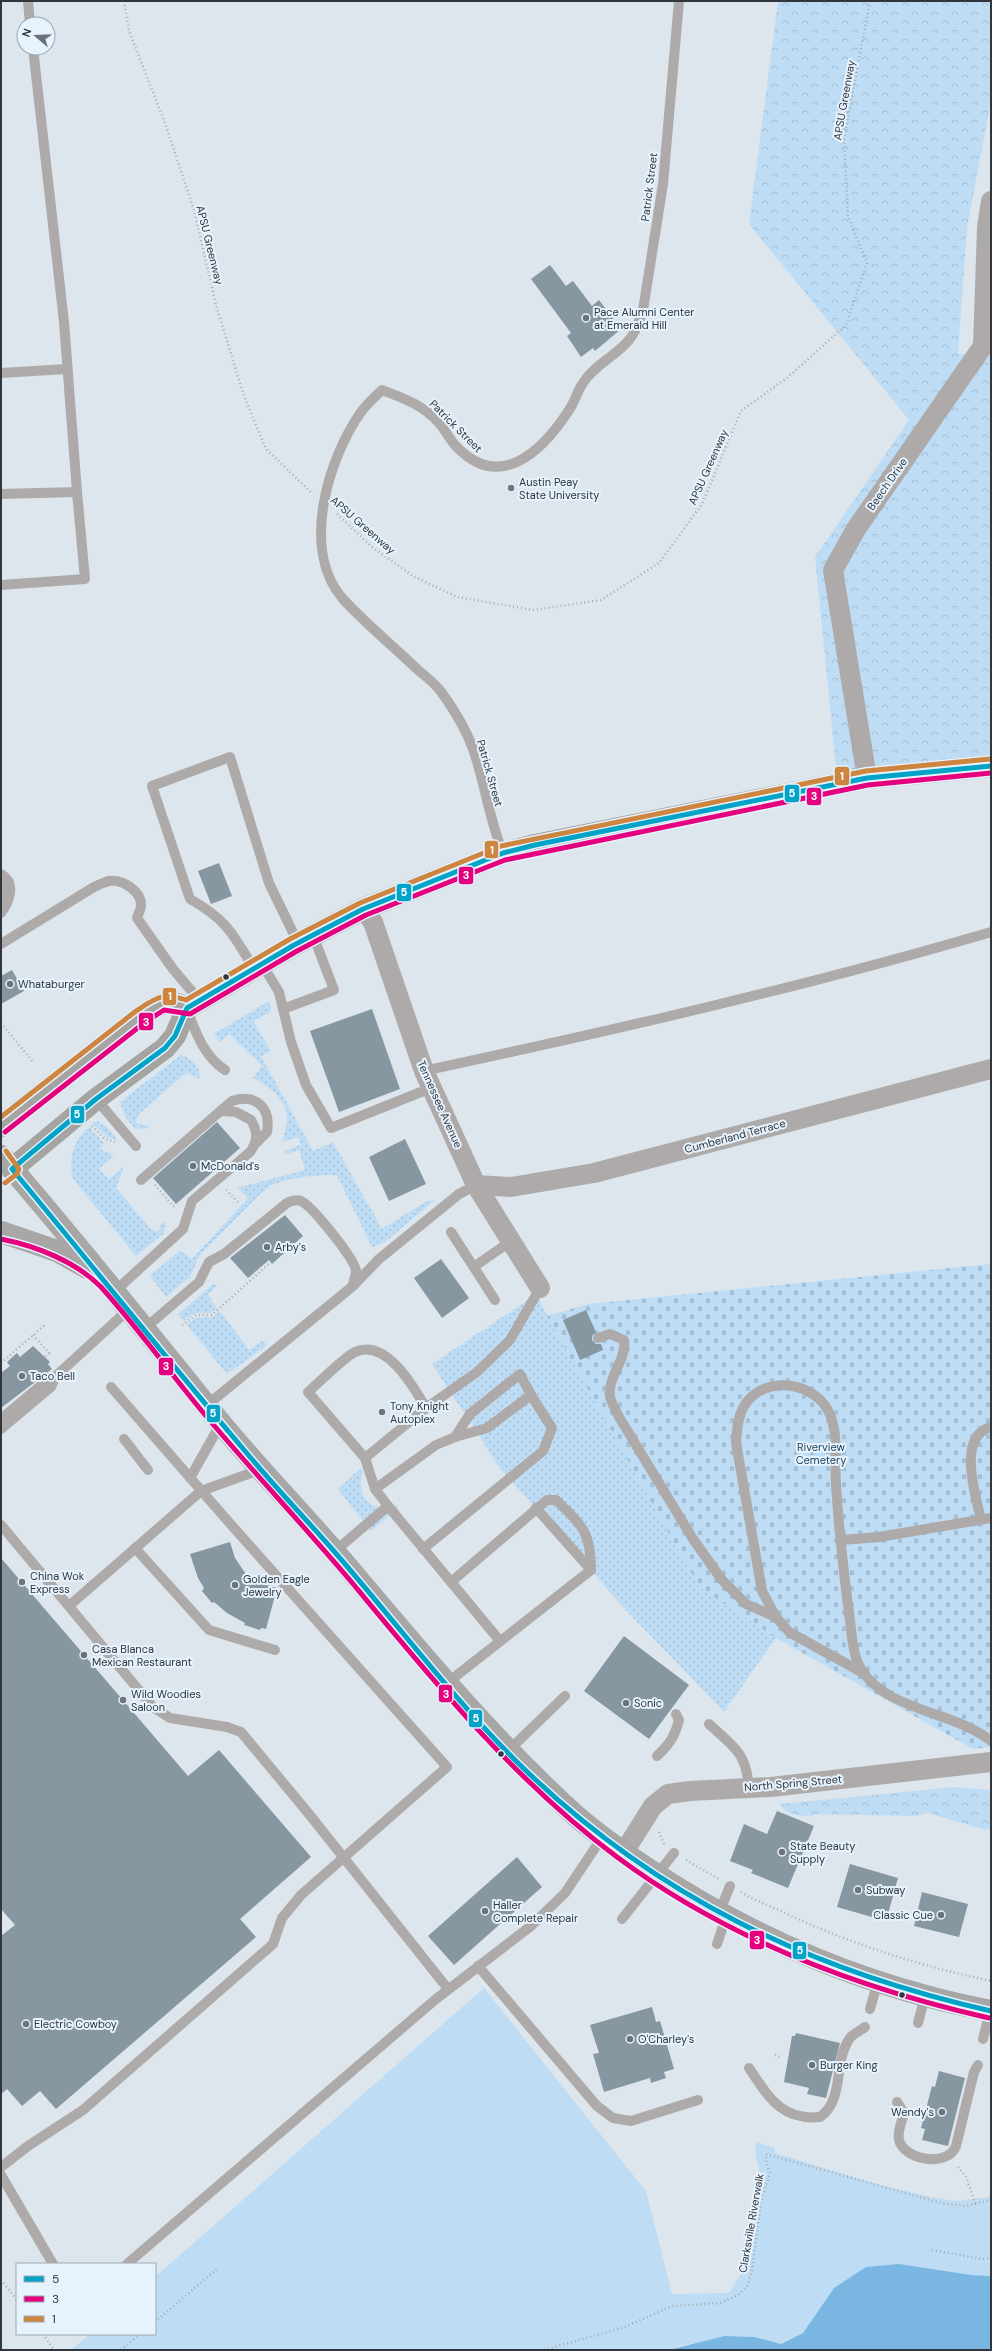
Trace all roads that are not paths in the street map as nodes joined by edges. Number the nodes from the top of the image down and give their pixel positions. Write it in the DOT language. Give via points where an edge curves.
graph roads {
  1 [pos="28,1"];
  2 [pos="679,1"];
  3 [pos="29,16"];
  4 [pos="34,56"];
  5 [pos="991,201"];
  6 [pos="987,346"];
  7 [pos="67,369"];
  8 [pos="1,373"];
  9 [pos="77,492"];
  10 [pos="1,494"];
  11 [pos="1,585"];
  12 [pos="991,766"];
  13 [pos="868,778"];
  14 [pos="503,854"];
  15 [pos="1,874"];
  16 [pos="1,883"];
  17 [pos="1,903"];
  18 [pos="363,909"];
  19 [pos="1,913"];
  20 [pos="991,932"];
  21 [pos="306,939"];
  22 [pos="1,944"];
  23 [pos="258,966"];
  24 [pos="193,1004"];
  25 [pos="283,1009"];
  26 [pos="991,1069"];
  27 [pos="225,1070"];
  28 [pos="428,1079"];
  29 [pos="96,1099"];
  30 [pos="221,1111"];
  31 [pos="1,1126"];
  32 [pos="255,1144"];
  33 [pos="136,1146"];
  34 [pos="5,1168"];
  35 [pos="142,1180"];
  36 [pos="476,1185"];
  37 [pos="1,1232"];
  38 [pos="451,1232"];
  39 [pos="511,1241"];
  40 [pos="475,1266"];
  41 [pos="98,1274"];
  42 [pos="353,1286"];
  43 [pos="540,1288"];
  44 [pos="114,1292"];
  45 [pos="495,1300"];
  46 [pos="128,1310"];
  47 [pos="144,1329"];
  48 [pos="598,1338"];
  49 [pos="56,1376"];
  50 [pos="111,1387"];
  51 [pos="531,1395"];
  52 [pos="207,1405"];
  53 [pos="426,1408"];
  54 [pos="1,1418"];
  55 [pos="220,1423"];
  56 [pos="991,1427"];
  57 [pos="1,1430"];
  58 [pos="455,1437"];
  59 [pos="124,1439"];
  60 [pos="365,1458"];
  61 [pos="262,1469"];
  62 [pos="148,1470"];
  63 [pos="190,1478"];
  64 [pos="375,1489"];
  65 [pos="201,1491"];
  66 [pos="388,1506"];
  67 [pos="536,1508"];
  68 [pos="986,1519"];
  69 [pos="1,1525"];
  70 [pos="842,1540"];
  71 [pos="135,1548"];
  72 [pos="423,1549"];
  73 [pos="334,1552"];
  74 [pos="591,1570"];
  75 [pos="451,1582"];
  76 [pos="70,1605"];
  77 [pos="776,1618"];
  78 [pos="500,1641"];
  79 [pos="275,1650"];
  80 [pos="865,1674"];
  81 [pos="447,1683"];
  82 [pos="565,1696"];
  83 [pos="676,1714"];
  84 [pos="710,1724"];
  85 [pos="991,1741"];
  86 [pos="508,1751"];
  87 [pos="657,1756"];
  88 [pos="991,1762"];
  89 [pos="749,1788"];
  90 [pos="603,1836"];
  91 [pos="624,1852"];
  92 [pos="674,1853"];
  93 [pos="343,1858"];
  94 [pos="657,1875"];
  95 [pos="730,1886"];
  96 [pos="723,1915"];
  97 [pos="622,1919"];
  98 [pos="717,1944"];
  99 [pos="478,1966"];
  100 [pos="878,1981"];
  101 [pos="448,1989"];
  102 [pos="925,1996"];
  103 [pos="870,2009"];
  104 [pos="990,2011"];
  105 [pos="918,2023"];
  106 [pos="865,2027"];
  107 [pos="984,2039"];
  108 [pos="978,2065"];
  109 [pos="749,2068"];
  110 [pos="698,2100"];
  111 [pos="897,2102"];
  112 [pos="1,2167"];
  113 [pos="1,2175"];
  114 [pos="52,2263"];
  115 [pos="128,2263"];
  1 -- 3 [label="lane"];
  2 -- 14 [label="lane, Patrick Street" via="663,184 642,310 629,341 583,382 570,409 553,433 532,455 505,467 476,463 455,445 438,422 414,402 382,390 362,411 348,433 330,474 320,528 322,551 333,586 358,614 441,692 459,720 473,749 493,831"];
  4 -- 7 [label="lane"];
  5 -- 6 [label="street, Beech Drive" via="987,227"];
  6 -- 13 [label="street, Beech Drive" via="856,528 833,570"];
  7 -- 8 [label="lane"];
  7 -- 9 [label="lane"];
  9 -- 10 [label="lane"];
  9 -- 11 [label="lane" via="85,579"];
  12 -- 13 [label="main road"];
  13 -- 14 [label="main road"];
  14 -- 18 [label="main road"];
  15 -- 19 [label="lane" via="5,876 11,888 9,902"];
  16 -- 17 [label="lane" via="4,894"];
  18 -- 21 [label="main road"];
  18 -- 28 [label="street, Tennessee Avenue" via="373,922"];
  20 -- 28 [label="lane" via="881,964"];
  21 -- 23 [label="main road"];
  21 -- 23 [label="lane" via="269,883 230,757 152,786 190,900 210,910 229,928"];
  21 -- 25 [label="lane" via="334,990"];
  22 -- 24 [label="lane" via="94,887 108,881 120,881 128,885 140,899 142,907 137,918 173,969"];
  23 -- 24 [label="main road"];
  23 -- 25 [label="lane" via="279,992"];
  24 -- 27 [label="lane" via="199,1041"];
  24 -- 29 [label="main road" via="165,1048"];
  24 -- 31 [label="main road" via="162,1003 140,1017"];
  25 -- 28 [label="lane" via="306,1085 331,1128"];
  26 -- 36 [label="street, Cumberland Terrace" via="594,1173 511,1187"];
  28 -- 36 [label="street, Tennessee Avenue"];
  29 -- 33 [label="lane"];
  29 -- 34 [label="main road"];
  30 -- 32 [label="lane" via="236,1112 251,1120 257,1134"];
  30 -- 32 [label="lane" via="239,1098 254,1099 260,1103 264,1107 269,1124 267,1132"];
  30 -- 35 [label="lane"];
  32 -- 44 [label="lane" via="250,1152 192,1201 183,1229"];
  34 -- 41 [label="highway"];
  36 -- 39 [label="street, Tennessee Avenue"];
  36 -- 42 [label="lane" via="460,1194 378,1259"];
  37 -- 41 [label="highway" via="57,1251"];
  38 -- 40 [label="lane"];
  39 -- 40 [label="lane"];
  39 -- 43 [label="street, Tennessee Avenue"];
  40 -- 45 [label="lane"];
  41 -- 44 [label="highway"];
  42 -- 47 [label="lane" via="356,1271 345,1250 309,1207 301,1201 294,1200 286,1203 224,1254 209,1262 199,1282"];
  42 -- 52 [label="lane"];
  43 -- 53 [label="lane" via="510,1340 477,1372"];
  44 -- 46 [label="highway"];
  46 -- 47 [label="highway"];
  46 -- 49 [label="lane"];
  47 -- 52 [label="highway"];
  48 -- 77 [label="lane" via="610,1334 624,1340 626,1350 610,1389 610,1397 619,1417 692,1539 722,1580 746,1604"];
  49 -- 54 [label="lane"];
  49 -- 57 [label="lane" via="51,1387"];
  50 -- 63 [label="lane"];
  51 -- 58 [label="lane" via="487,1428"];
  51 -- 58 [label="lane" via="520,1374 470,1414"];
  51 -- 72 [label="lane" via="552,1428 543,1451"];
  52 -- 55 [label="highway"];
  53 -- 60 [label="lane"];
  53 -- 60 [label="lane" via="408,1378 387,1356 369,1349 354,1352 308,1392"];
  55 -- 61 [label="highway"];
  55 -- 63 [label="lane"];
  56 -- 68 [label="lane" via="980,1433 977,1438 972,1448 970,1465"];
  58 -- 64 [label="lane" via="436,1445"];
  59 -- 62 [label="lane"];
  60 -- 64 [label="lane"];
  61 -- 65 [label="lane"];
  61 -- 73 [label="highway"];
  63 -- 65 [label="lane"];
  64 -- 66 [label="lane"];
  65 -- 71 [label="lane"];
  65 -- 93 [label="lane" via="447,1767"];
  66 -- 72 [label="lane"];
  66 -- 73 [label="lane"];
  67 -- 74 [label="lane"];
  67 -- 74 [label="lane" via="547,1500 556,1500 577,1521 585,1532 591,1549"];
  67 -- 75 [label="lane"];
  68 -- 70 [label="lane" via="879,1537"];
  69 -- 76 [label="lane"];
  70 -- 77 [label="lane" via="831,1415 823,1403 800,1386 788,1384 764,1389 753,1396 743,1408 737,1426 736,1443 762,1591"];
  70 -- 80 [label="lane" via="854,1644 858,1662"];
  71 -- 76 [label="lane"];
  71 -- 79 [label="lane" via="209,1630"];
  72 -- 75 [label="lane"];
  73 -- 81 [label="highway"];
  74 -- 78 [label="lane"];
  75 -- 78 [label="lane"];
  76 -- 93 [label="lane" via="153,1707 170,1718 227,1727 240,1732"];
  77 -- 80 [label="lane" via="789,1632"];
  78 -- 81 [label="lane"];
  80 -- 85 [label="lane" via="887,1693 917,1708 960,1723"];
  81 -- 86 [label="highway"];
  82 -- 86 [label="lane"];
  83 -- 87 [label="lane" via="679,1720 675,1735"];
  84 -- 89 [label="lane" via="741,1755 747,1768"];
  86 -- 90 [label="highway" via="578,1818"];
  88 -- 89 [label="street, North Spring Street"];
  89 -- 91 [label="street, North Spring Street" via="668,1794 653,1806"];
  90 -- 91 [label="highway"];
  90 -- 99 [label="lane" via="565,1893 531,1926"];
  91 -- 94 [label="highway"];
  92 -- 94 [label="lane"];
  93 -- 101 [label="lane"];
  93 -- 112 [label="lane" via="296,1901 282,1918 273,1944 259,1957 83,2110"];
  94 -- 96 [label="highway"];
  94 -- 97 [label="lane"];
  95 -- 96 [label="lane"];
  96 -- 98 [label="lane"];
  96 -- 100 [label="highway" via="796,1950"];
  99 -- 101 [label="lane"];
  99 -- 110 [label="lane" via="596,2106 613,2118 631,2121"];
  100 -- 102 [label="highway"];
  100 -- 103 [label="lane"];
  101 -- 115 [label="lane"];
  102 -- 104 [label="highway"];
  102 -- 105 [label="lane"];
  104 -- 107 [label="lane"];
  106 -- 109 [label="lane" via="851,2037 845,2047 830,2107 820,2117 801,2117 782,2110"];
  108 -- 111 [label="lane" via="974,2072 954,2153 947,2158 928,2158 905,2151 901,2147 898,2138 904,2113"];
  113 -- 114 [label="lane"];
}
